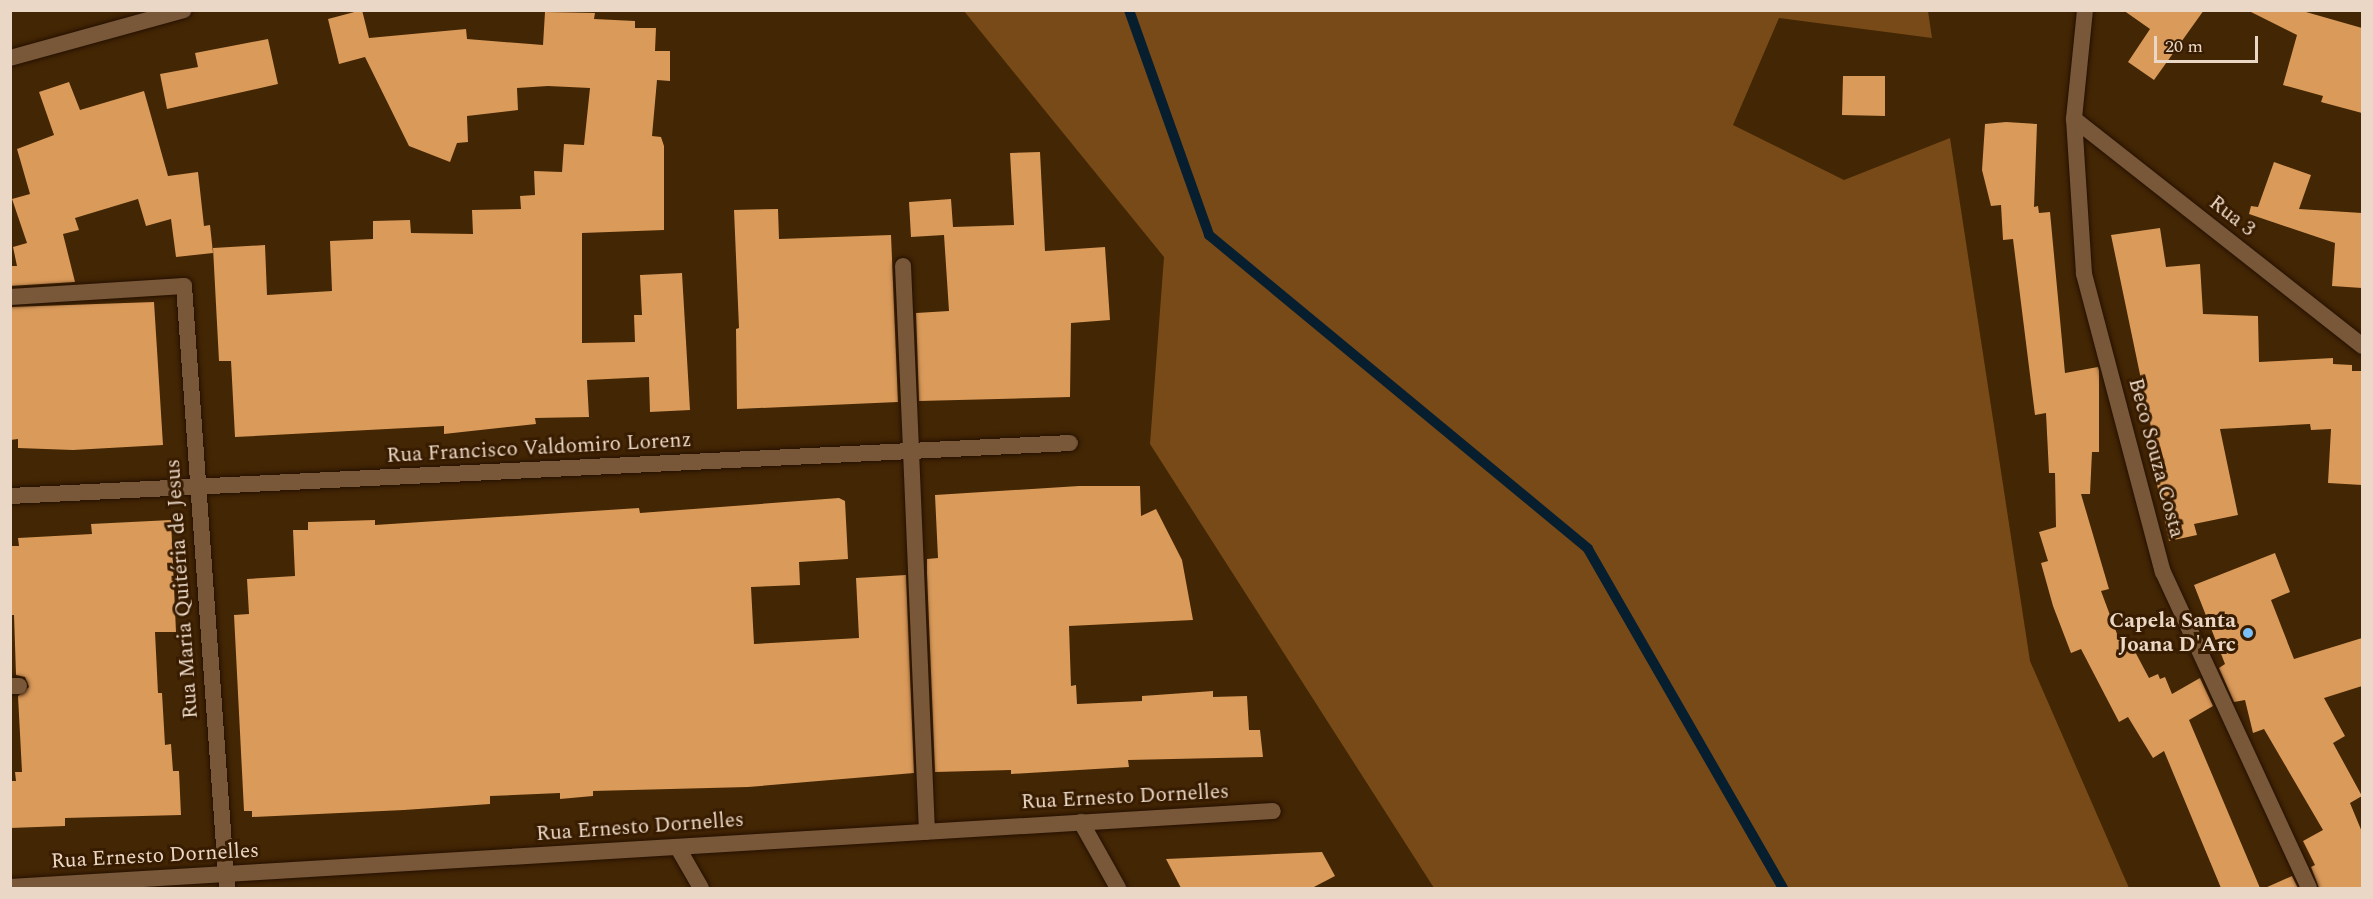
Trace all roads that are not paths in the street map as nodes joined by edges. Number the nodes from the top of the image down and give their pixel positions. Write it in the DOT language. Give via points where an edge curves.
graph roads {
  1 [pos="2085,10"];
  2 [pos="175,12"];
  3 [pos="10,58"];
  4 [pos="2074,119"];
  5 [pos="903,266"];
  6 [pos="10,297"];
  7 [pos="2362,346"];
  8 [pos="1070,443"];
  9 [pos="911,451"];
  10 [pos="197,488"];
  11 [pos="10,496"];
  12 [pos="1273,811"];
  13 [pos="1081,822"];
  14 [pos="927,832"];
  15 [pos="678,848"];
  16 [pos="227,882"];
  17 [pos="10,887"];
  18 [pos="701,888"];
  19 [pos="1118,888"];
  20 [pos="2309,888"];
  1 -- 4 [label="street, Beco Souza Costa"];
  2 -- 3 [label="street"];
  4 -- 7 [label="street, Rua 3"];
  4 -- 20 [label="street, Beco Souza Costa" via="2084,274 2163,572"];
  5 -- 9 [label="street"];
  6 -- 10 [label="street, Rua Maria Quitéria de Jesus" via="183,286"];
  8 -- 9 [label="street, Rua Francisco Valdomiro Lorenz"];
  9 -- 10 [label="street, Rua Francisco Valdomiro Lorenz"];
  9 -- 14 [label="street"];
  10 -- 11 [label="street, Rua Francisco Valdomiro Lorenz"];
  10 -- 16 [label="street, Rua Maria Quitéria de Jesus"];
  12 -- 13 [label="street, Rua Ernesto Dornelles"];
  13 -- 14 [label="street, Rua Ernesto Dornelles"];
  13 -- 19 [label="street"];
  14 -- 15 [label="street, Rua Ernesto Dornelles"];
  15 -- 16 [label="street, Rua Ernesto Dornelles"];
  15 -- 18 [label="street"];
  16 -- 17 [label="street, Rua Ernesto Dornelles"];
}
